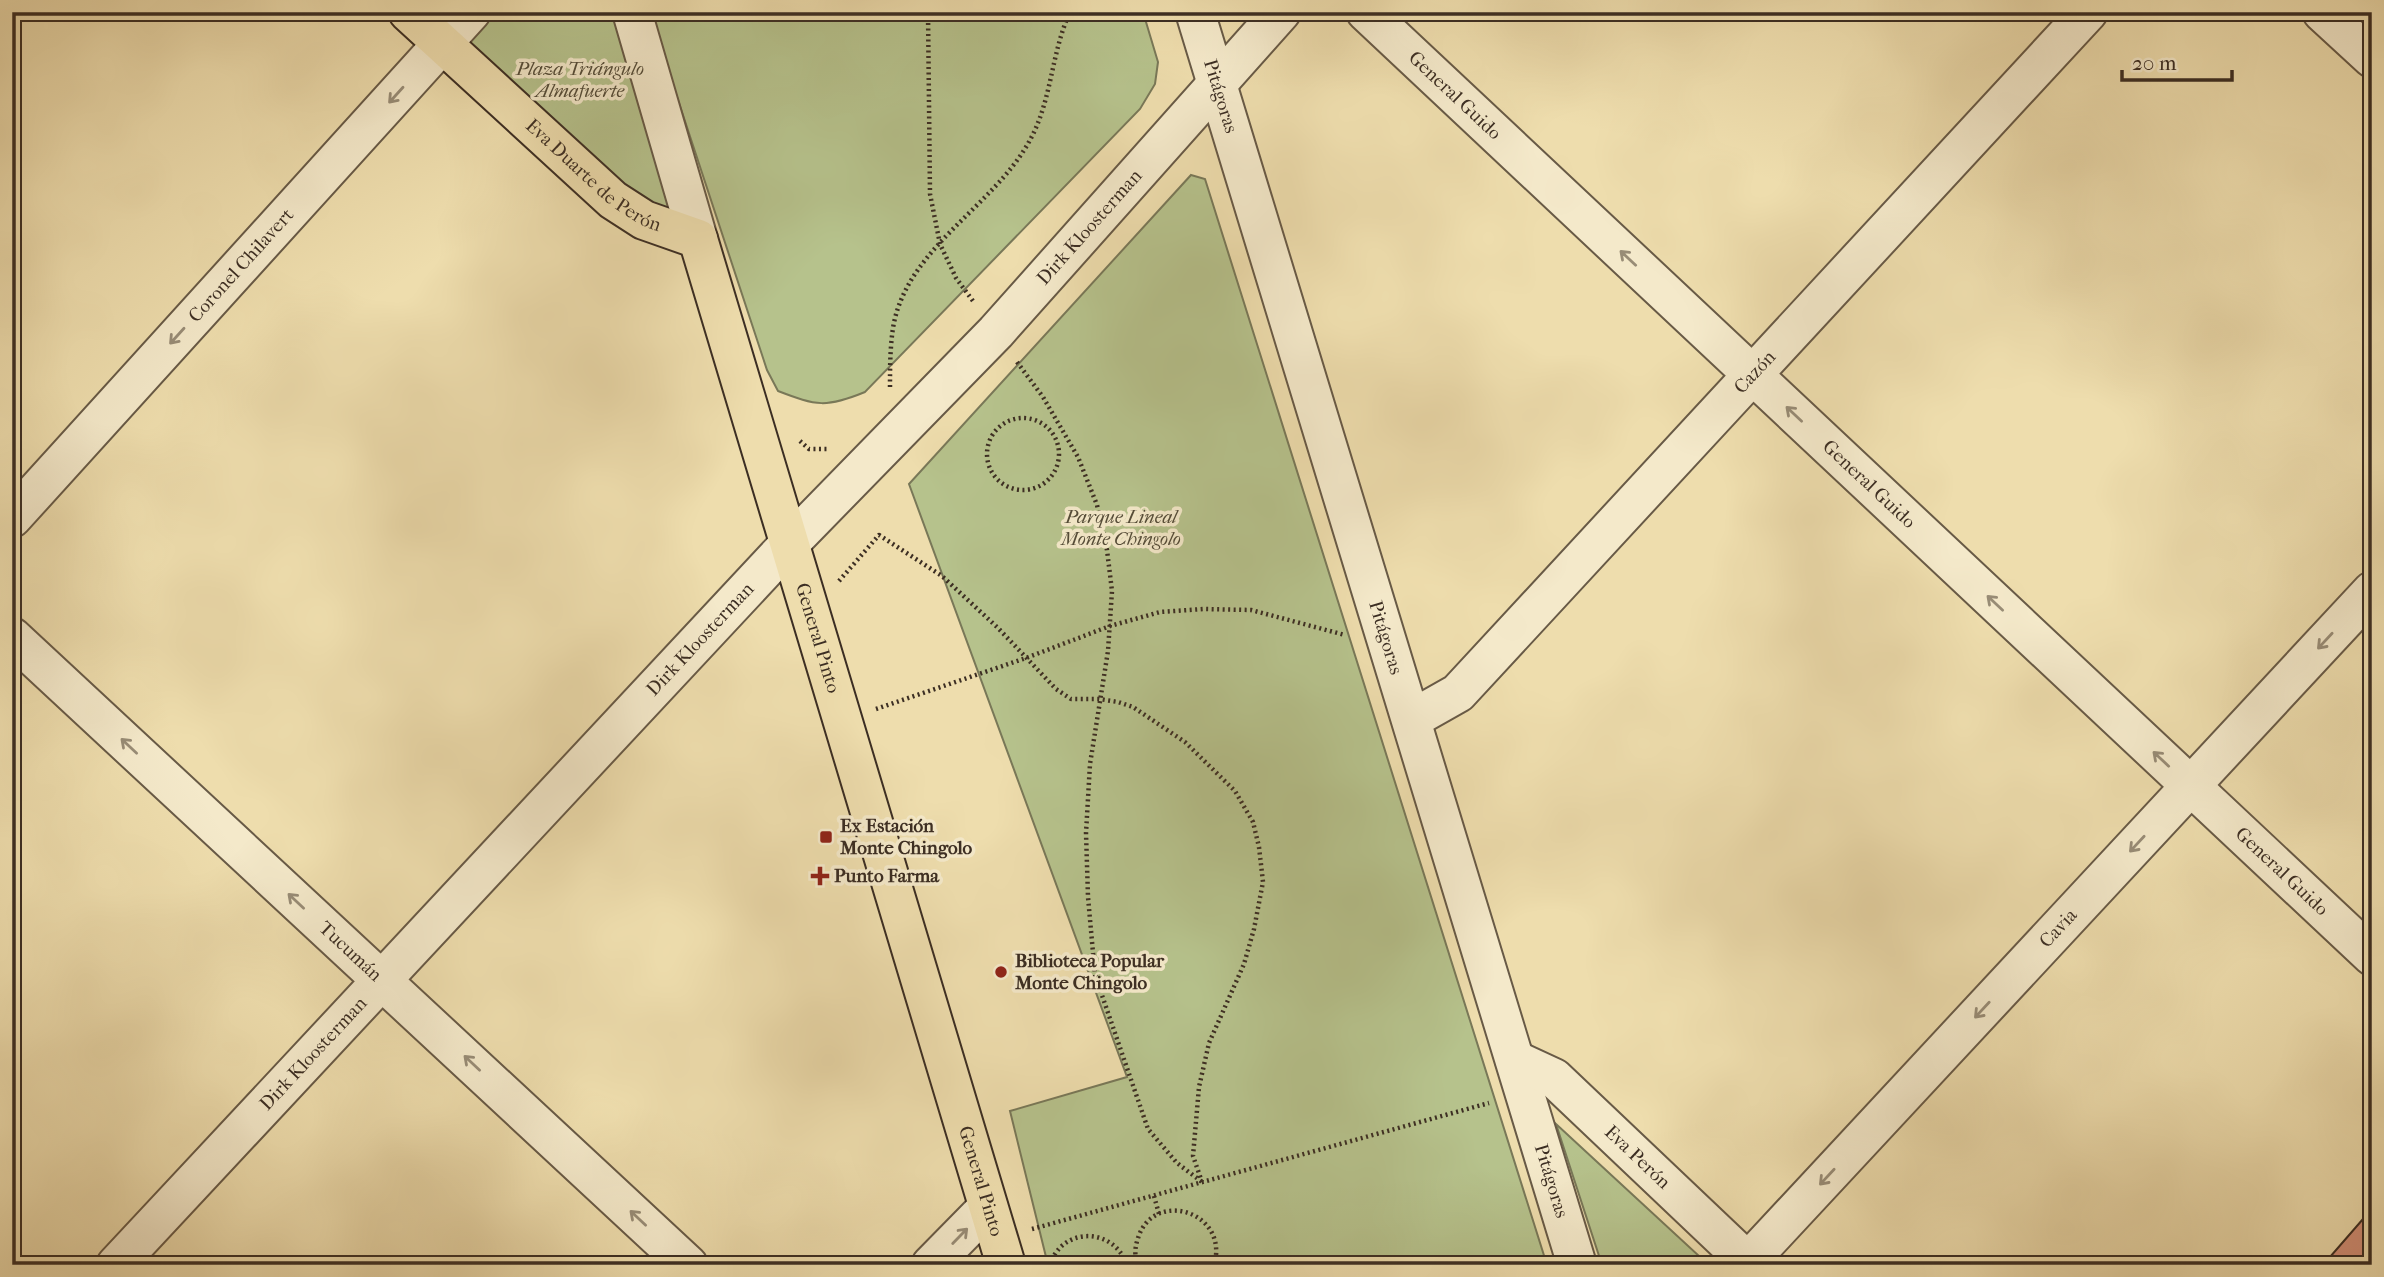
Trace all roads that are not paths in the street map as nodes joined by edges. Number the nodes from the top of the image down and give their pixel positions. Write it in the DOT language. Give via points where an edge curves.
graph roads {
  1 [pos="408,12"];
  2 [pos="471,12"];
  3 [pos="632,12"];
  4 [pos="1195,12"];
  5 [pos="1282,12"];
  6 [pos="1366,12"];
  7 [pos="2088,12"];
  8 [pos="2322,12"];
  9 [pos="442,45"];
  10 [pos="2372,58"];
  11 [pos="1217,83"];
  12 [pos="698,239"];
  13 [pos="1753,375"];
  14 [pos="12,518"];
  15 [pos="789,544"];
  16 [pos="2372,591"];
  17 [pos="12,637"];
  18 [pos="1412,719"];
  19 [pos="2190,787"];
  20 [pos="2372,957"];
  21 [pos="382,980"];
  22 [pos="1520,1077"];
  23 [pos="997,1237"];
  24 [pos="1748,1264"];
  25 [pos="116,1265"];
  26 [pos="688,1265"];
  27 [pos="931,1265"];
  28 [pos="1577,1265"];
  1 -- 9 [label="main road, Eva Duarte de Perón"];
  2 -- 9 [label="street, Coronel Chilavert"];
  3 -- 12 [label="street, General Pinto"];
  4 -- 11 [label="street, Pitágoras"];
  5 -- 11 [label="street, Dirk Kloosterman"];
  13 -- 6 [label="street, General Guido, one-way"];
  7 -- 13 [label="street, Cazón"];
  8 -- 10 [label="street"];
  9 -- 12 [label="main road, Eva Duarte de Perón" via="613,200 644,220"];
  9 -- 14 [label="street, Coronel Chilavert, one-way"];
  11 -- 15 [label="street, Dirk Kloosterman" via="996,332"];
  11 -- 18 [label="street, Pitágoras"];
  12 -- 15 [label="main road, General Pinto"];
  13 -- 18 [label="street, Cazón" via="1458,692"];
  19 -- 13 [label="street, General Guido, one-way"];
  15 -- 21 [label="street, Dirk Kloosterman"];
  15 -- 23 [label="main road, General Pinto"];
  16 -- 19 [label="street, Cavia, one-way"];
  21 -- 17 [label="street, Tucumán, one-way"];
  18 -- 22 [label="street, Pitágoras"];
  19 -- 20 [label="street, General Guido"];
  19 -- 24 [label="street, Cavia, one-way"];
  21 -- 25 [label="street, Dirk Kloosterman"];
  26 -- 21 [label="street, Tucumán, one-way"];
  22 -- 24 [label="street, Eva Perón" via="1554,1078"];
  22 -- 28 [label="street, Pitágoras"];
  27 -- 23 [label="street, one-way"];
}
